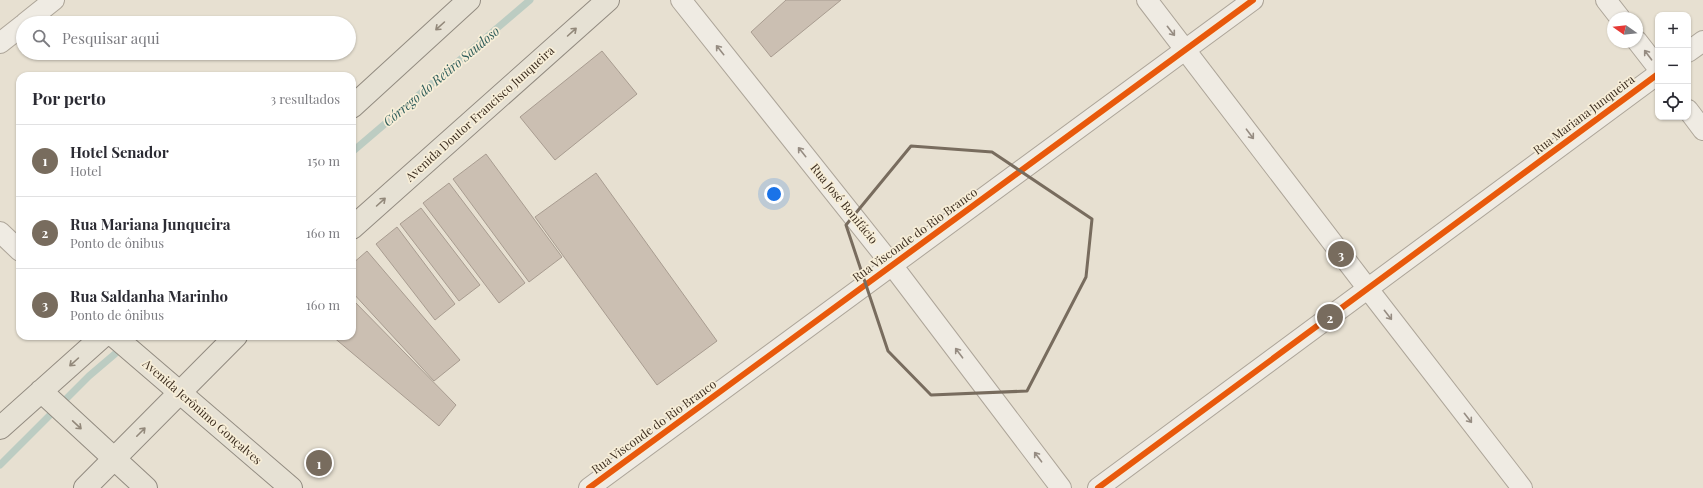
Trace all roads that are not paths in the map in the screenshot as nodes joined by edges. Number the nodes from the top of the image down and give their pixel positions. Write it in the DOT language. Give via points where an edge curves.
graph roads {
  1 [pos="54,0"];
  2 [pos="469,0"];
  3 [pos="608,0"];
  4 [pos="681,0"];
  5 [pos="1147,0"];
  6 [pos="1254,0"];
  7 [pos="1606,0"];
  8 [pos="1615,12"];
  9 [pos="34,16"];
  10 [pos="16,30"];
  11 [pos="1703,41"];
  12 [pos="0,43"];
  13 [pos="1642,48"];
  14 [pos="1186,50"];
  15 [pos="1691,50"];
  16 [pos="1655,64"];
  17 [pos="1655,76"];
  18 [pos="356,103"];
  19 [pos="1691,114"];
  20 [pos="1703,130"];
  21 [pos="356,224"];
  22 [pos="0,232"];
  23 [pos="16,247"];
  24 [pos="892,265"];
  25 [pos="1368,289"];
  26 [pos="111,340"];
  27 [pos="115,340"];
  28 [pos="231,340"];
  29 [pos="173,387"];
  30 [pos="48,398"];
  31 [pos="0,428"];
  32 [pos="114,459"];
  33 [pos="84,488"];
  34 [pos="146,488"];
  35 [pos="291,488"];
  36 [pos="589,488"];
  37 [pos="1061,488"];
  38 [pos="1098,488"];
  39 [pos="1522,488"];
  1 -- 9 [label="street"];
  2 -- 18 [label="main road, one-way"];
  21 -- 3 [label="main road, Avenida Doutor Francisco Junqueira, one-way"];
  24 -- 4 [label="street, Rua José Bonifácio, one-way"];
  5 -- 14 [label="street, one-way"];
  6 -- 14 [label="street, Rua Visconde do Rio Branco"];
  7 -- 8 [label="street"];
  10 -- 12 [label="street"];
  11 -- 15 [label="street"];
  16 -- 13 [label="street, one-way"];
  14 -- 24 [label="street, Rua Visconde do Rio Branco"];
  14 -- 25 [label="street, one-way"];
  17 -- 25 [label="street, Rua Mariana Junqueira"];
  19 -- 20 [label="street"];
  22 -- 23 [label="street"];
  24 -- 36 [label="street, Rua Visconde do Rio Branco"];
  37 -- 24 [label="street, Rua José Bonifácio, one-way"];
  25 -- 38 [label="street, Rua Mariana Junqueira"];
  25 -- 39 [label="street, one-way"];
  26 -- 30 [label="main road, one-way"];
  27 -- 29 [label="main road, Avenida Jerônimo Gonçalves"];
  28 -- 29 [label="main road"];
  32 -- 29 [label="main road, one-way"];
  29 -- 35 [label="main road, Avenida Jerônimo Gonçalves"];
  30 -- 31 [label="main road"];
  30 -- 32 [label="main road, one-way"];
  32 -- 33 [label="main road"];
  32 -- 34 [label="main road"];
}
